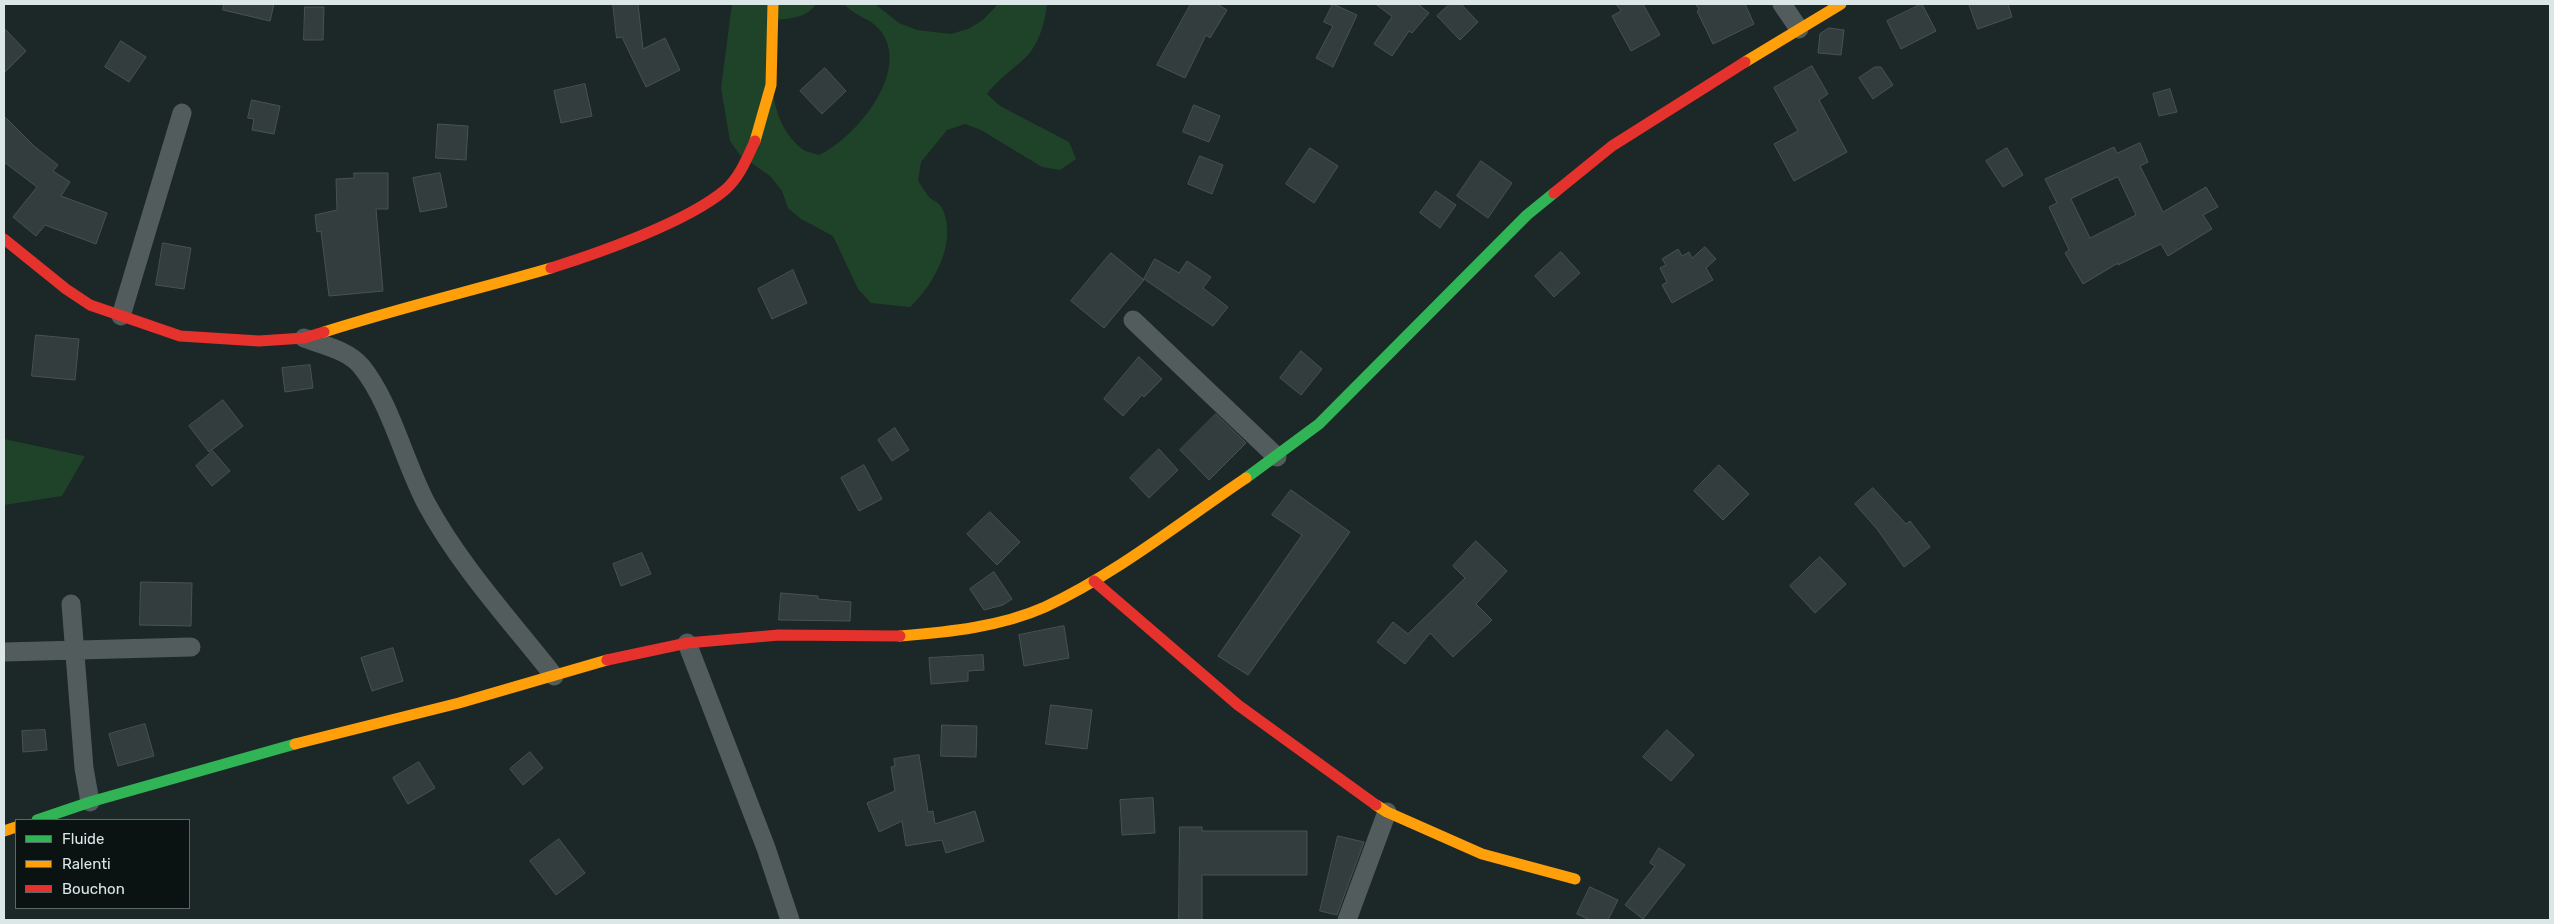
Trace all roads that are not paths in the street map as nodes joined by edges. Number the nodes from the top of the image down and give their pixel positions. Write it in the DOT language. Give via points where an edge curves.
graph roads {
  1 [pos="773,4"];
  2 [pos="1782,4"];
  3 [pos="1841,4"];
  4 [pos="1799,29"];
  5 [pos="182,113"];
  6 [pos="4,240"];
  7 [pos="121,316"];
  8 [pos="1133,320"];
  9 [pos="304,338"];
  10 [pos="1277,457"];
  11 [pos="1094,581"];
  12 [pos="71,604"];
  13 [pos="687,643"];
  14 [pos="192,647"];
  15 [pos="74,651"];
  16 [pos="4,652"];
  17 [pos="554,676"];
  18 [pos="90,802"];
  19 [pos="1387,812"];
  20 [pos="40,819"];
  21 [pos="1575,879"];
  22 [pos="790,920"];
  23 [pos="1347,920"];
  1 -- 9 [label="street" via="771,85 758,134 743,168 726,189 698,208 579,259"];
  2 -- 4 [label="street"];
  3 -- 4 [label="street"];
  4 -- 10 [label="street" via="1612,146 1550,196 1527,215 1357,388"];
  5 -- 7 [label="street"];
  6 -- 7 [label="street" via="90,305"];
  7 -- 9 [label="street" via="180,336 259,341"];
  8 -- 10 [label="street"];
  9 -- 17 [label="street" via="348,355 360,365 381,401 426,502 450,542"];
  10 -- 11 [label="street"];
  11 -- 13 [label="street" via="1044,607 966,630 899,636 779,635"];
  11 -- 19 [label="street" via="1238,705"];
  12 -- 15 [label="street"];
  13 -- 17 [label="street" via="632,653"];
  13 -- 22 [label="street"];
  14 -- 15 [label="street"];
  15 -- 16 [label="street"];
  15 -- 18 [label="street"];
  17 -- 18 [label="street" via="246,756"];
  18 -- 20 [label="street"];
  19 -- 21 [label="street" via="1482,854"];
  19 -- 23 [label="street"];
}
